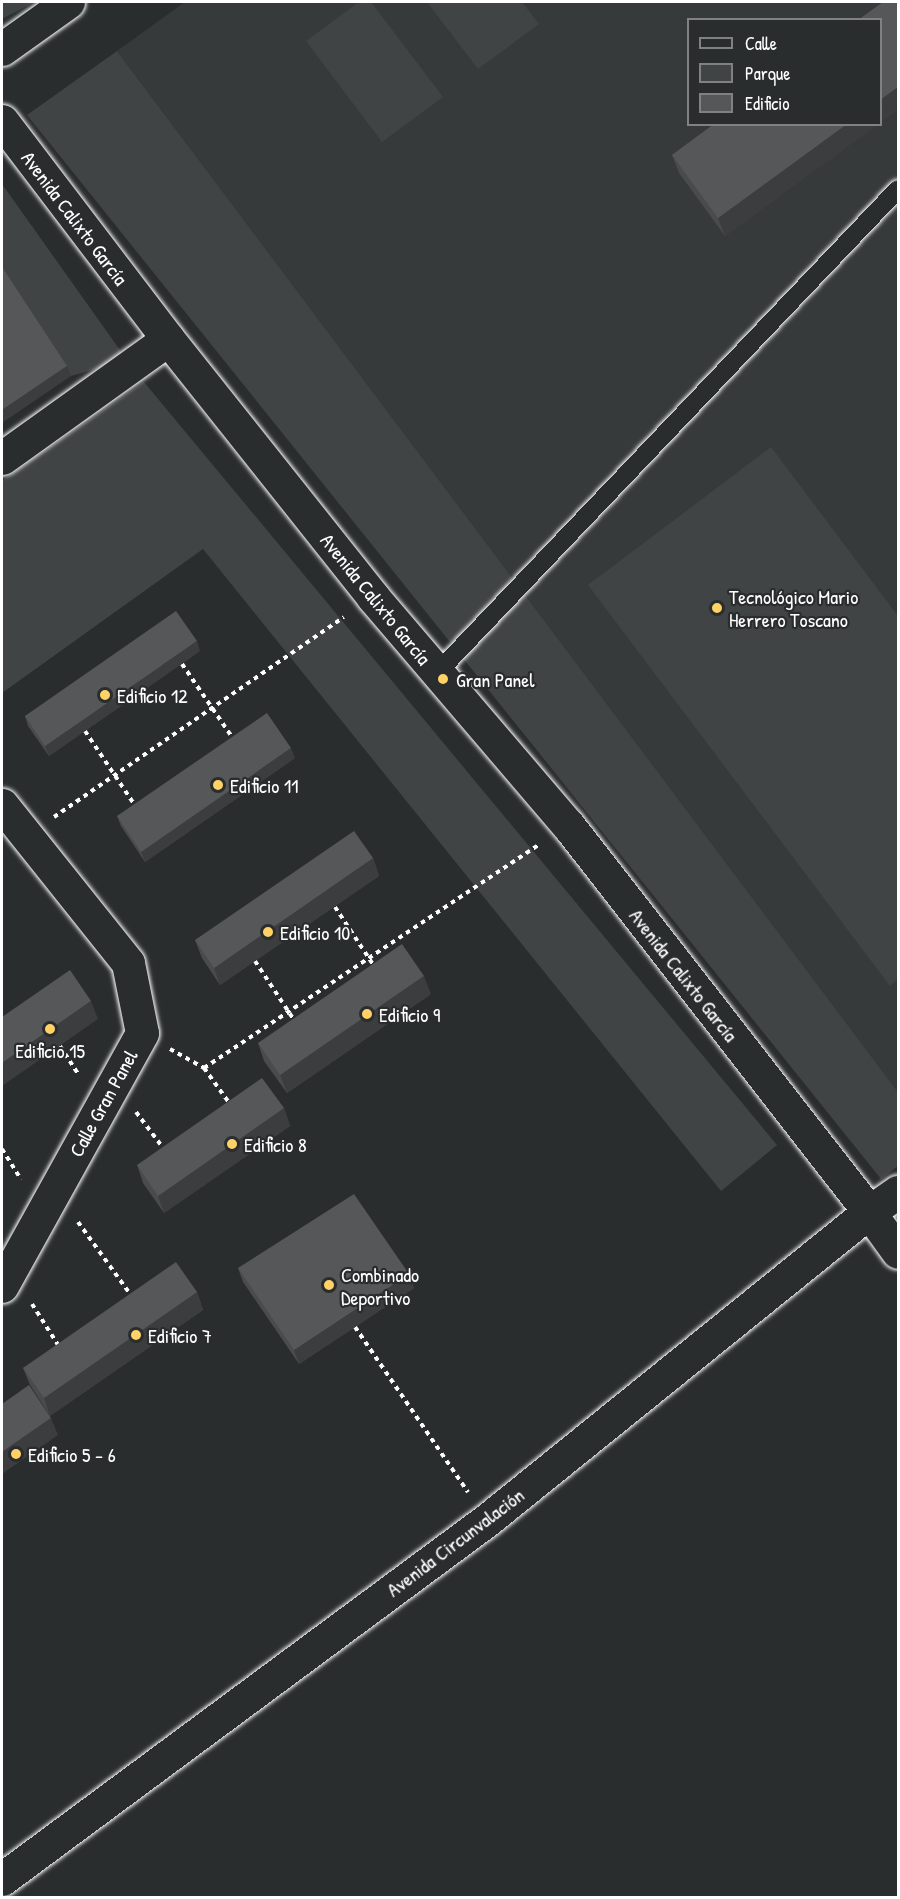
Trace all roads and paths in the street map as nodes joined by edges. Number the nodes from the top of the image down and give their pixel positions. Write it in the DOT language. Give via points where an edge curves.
graph roads {
  1 [pos="68,2"];
  2 [pos="2,49"];
  3 [pos="2,121"];
  4 [pos="898,189"];
  5 [pos="168,339"];
  6 [pos="2,458"];
  7 [pos="373,597"];
  8 [pos="182,664"];
  9 [pos="437,674"];
  10 [pos="213,708"];
  11 [pos="85,731"];
  12 [pos="237,746"];
  13 [pos="116,776"];
  14 [pos="2,805"];
  15 [pos="140,812"];
  16 [pos="568,825"];
  17 [pos="26,836"];
  18 [pos="335,907"];
  19 [pos="369,958"];
  20 [pos="255,961"];
  21 [pos="378,972"];
  22 [pos="289,1011"];
  23 [pos="299,1026"];
  24 [pos="141,1033"];
  25 [pos="204,1068"];
  26 [pos="114,1082"];
  27 [pos="234,1108"];
  28 [pos="167,1153"];
  29 [pos="55,1189"];
  30 [pos="898,1192"];
  31 [pos="869,1212"];
  32 [pos="898,1252"];
  33 [pos="6,1278"];
  34 [pos="134,1300"];
  35 [pos="355,1327"];
  36 [pos="62,1350"];
  37 [pos="486,1520"];
  38 [pos="2,1879"];
  1 -- 2 [label="main road"];
  3 -- 5 [label="main road, Avenida Calixto García"];
  4 -- 9 [label="lane"];
  5 -- 6 [label="main road"];
  5 -- 7 [label="main road, Avenida Calixto García"];
  7 -- 9 [label="main road, Avenida Calixto García"];
  7 -- 10 [label="path"];
  8 -- 10 [label="path"];
  9 -- 16 [label="main road, Avenida Calixto García"];
  10 -- 12 [label="path"];
  10 -- 13 [label="path"];
  11 -- 13 [label="path"];
  13 -- 15 [label="path"];
  13 -- 17 [label="path"];
  14 -- 17 [label="main road, Calle Gran Panel"];
  16 -- 19 [label="path"];
  16 -- 31 [label="main road, Avenida Calixto García"];
  17 -- 24 [label="main road, Calle Gran Panel" via="128,963"];
  18 -- 19 [label="path"];
  19 -- 21 [label="path"];
  19 -- 22 [label="path"];
  20 -- 22 [label="path"];
  22 -- 23 [label="path"];
  22 -- 25 [label="path"];
  24 -- 25 [label="path"];
  24 -- 26 [label="main road, Calle Gran Panel"];
  25 -- 27 [label="path"];
  26 -- 28 [label="path"];
  26 -- 29 [label="main road, Calle Gran Panel"];
  29 -- 33 [label="main road, Calle Gran Panel"];
  29 -- 34 [label="path"];
  30 -- 31 [label="main road, Avenida Circunvalación"];
  31 -- 32 [label="main road, Avenida Calixto García"];
  31 -- 37 [label="main road, Avenida Circunvalación"];
  33 -- 36 [label="path"];
  35 -- 37 [label="path"];
  37 -- 38 [label="main road, Avenida Circunvalación"];
}
